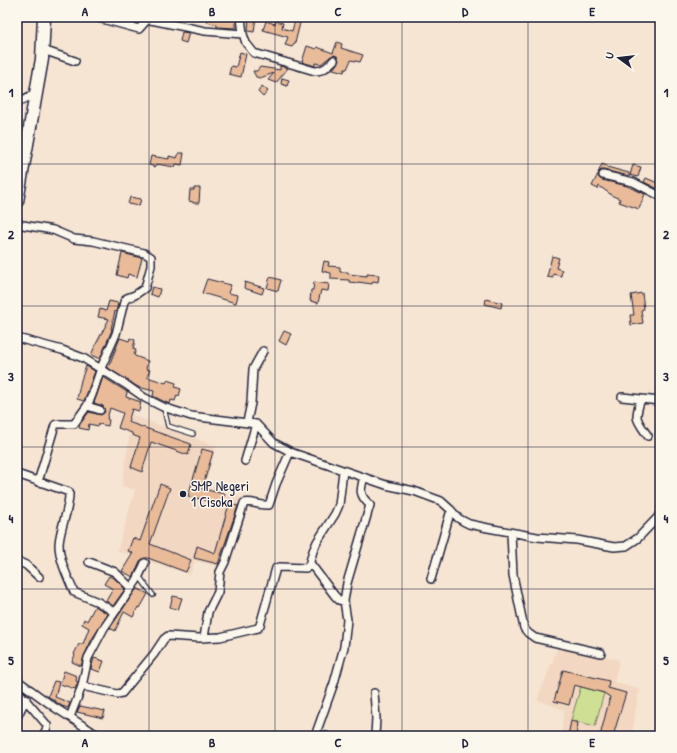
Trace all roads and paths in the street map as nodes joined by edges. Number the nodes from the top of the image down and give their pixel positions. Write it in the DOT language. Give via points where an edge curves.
graph roads {
  1 [pos="44,17"];
  2 [pos="95,17"];
  3 [pos="241,17"];
  4 [pos="243,34"];
  5 [pos="43,50"];
  6 [pos="334,60"];
  7 [pos="75,61"];
  8 [pos="37,93"];
  9 [pos="17,103"];
  10 [pos="603,175"];
  11 [pos="660,196"];
  12 [pos="17,201"];
  13 [pos="17,224"];
  14 [pos="17,338"];
  15 [pos="263,351"];
  16 [pos="101,368"];
  17 [pos="622,397"];
  18 [pos="641,399"];
  19 [pos="660,401"];
  20 [pos="87,406"];
  21 [pos="163,407"];
  22 [pos="100,410"];
  23 [pos="247,422"];
  24 [pos="256,424"];
  25 [pos="193,434"];
  26 [pos="648,436"];
  27 [pos="290,452"];
  28 [pos="245,461"];
  29 [pos="343,470"];
  30 [pos="17,474"];
  31 [pos="364,477"];
  32 [pos="38,482"];
  33 [pos="452,510"];
  34 [pos="660,515"];
  35 [pos="510,533"];
  36 [pos="17,560"];
  37 [pos="89,562"];
  38 [pos="145,562"];
  39 [pos="310,563"];
  40 [pos="139,576"];
  41 [pos="39,577"];
  42 [pos="431,579"];
  43 [pos="130,588"];
  44 [pos="153,595"];
  45 [pos="344,601"];
  46 [pos="114,612"];
  47 [pos="204,638"];
  48 [pos="601,653"];
  49 [pos="17,680"];
  50 [pos="82,686"];
  51 [pos="17,690"];
  52 [pos="374,693"];
  53 [pos="26,699"];
  54 [pos="17,717"];
  55 [pos="70,717"];
  56 [pos="43,736"];
  57 [pos="99,736"];
  58 [pos="316,736"];
  59 [pos="320,736"];
  60 [pos="326,736"];
  61 [pos="375,736"];
  1 -- 5 [label="main road"];
  2 -- 4 [label="street" via="139,29 151,20 205,31"];
  3 -- 4 [label="street"];
  4 -- 6 [label="street" via="247,46 254,53 315,71 323,70"];
  5 -- 7 [label="street"];
  5 -- 8 [label="main road"];
  8 -- 9 [label="street"];
  8 -- 12 [label="main road"];
  10 -- 11 [label="street" via="633,182"];
  13 -- 16 [label="street" via="53,230 74,238 144,253 151,257 146,288 124,302 116,334"];
  14 -- 16 [label="street" via="62,350"];
  15 -- 23 [label="street" via="253,369"];
  16 -- 20 [label="street"];
  16 -- 21 [label="street"];
  17 -- 18 [label="street"];
  18 -- 19 [label="street"];
  18 -- 26 [label="street" via="636,412 638,423"];
  20 -- 22 [label="street"];
  20 -- 32 [label="street" via="74,424 55,425"];
  21 -- 23 [label="street" via="191,416"];
  21 -- 25 [label="lane" via="168,426"];
  23 -- 24 [label="street"];
  24 -- 27 [label="street" via="274,443"];
  24 -- 28 [label="street"];
  27 -- 29 [label="street"];
  27 -- 47 [label="street" via="269,505 244,503 220,572 218,592 208,612"];
  29 -- 31 [label="street"];
  29 -- 39 [label="street" via="339,505 317,542"];
  30 -- 32 [label="street"];
  31 -- 33 [label="street" via="441,501"];
  31 -- 45 [label="street" via="362,497 370,505"];
  32 -- 46 [label="street" via="69,492 59,544 60,554 74,592"];
  33 -- 35 [label="street" via="458,518 469,524"];
  33 -- 42 [label="street"];
  34 -- 35 [label="street" via="638,538 626,546 614,547 577,540"];
  35 -- 48 [label="street" via="515,582 524,628 535,638"];
  36 -- 41 [label="street"];
  37 -- 43 [label="street" via="115,572"];
  38 -- 40 [label="street"];
  39 -- 45 [label="street" via="335,596"];
  39 -- 47 [label="street" via="306,568 276,568 258,628"];
  40 -- 43 [label="street"];
  40 -- 44 [label="lane"];
  43 -- 46 [label="street"];
  45 -- 58 [label="street" via="347,620 344,647"];
  46 -- 50 [label="street" via="88,658"];
  47 -- 50 [label="street" via="171,635 166,637 122,693"];
  49 -- 55 [label="street"];
  50 -- 55 [label="street"];
  51 -- 53 [label="street"];
  52 -- 61 [label="street"];
  53 -- 54 [label="street"];
  53 -- 56 [label="street" via="47,725"];
  55 -- 57 [label="street"];
  59 -- 60 [label="street"];
}
